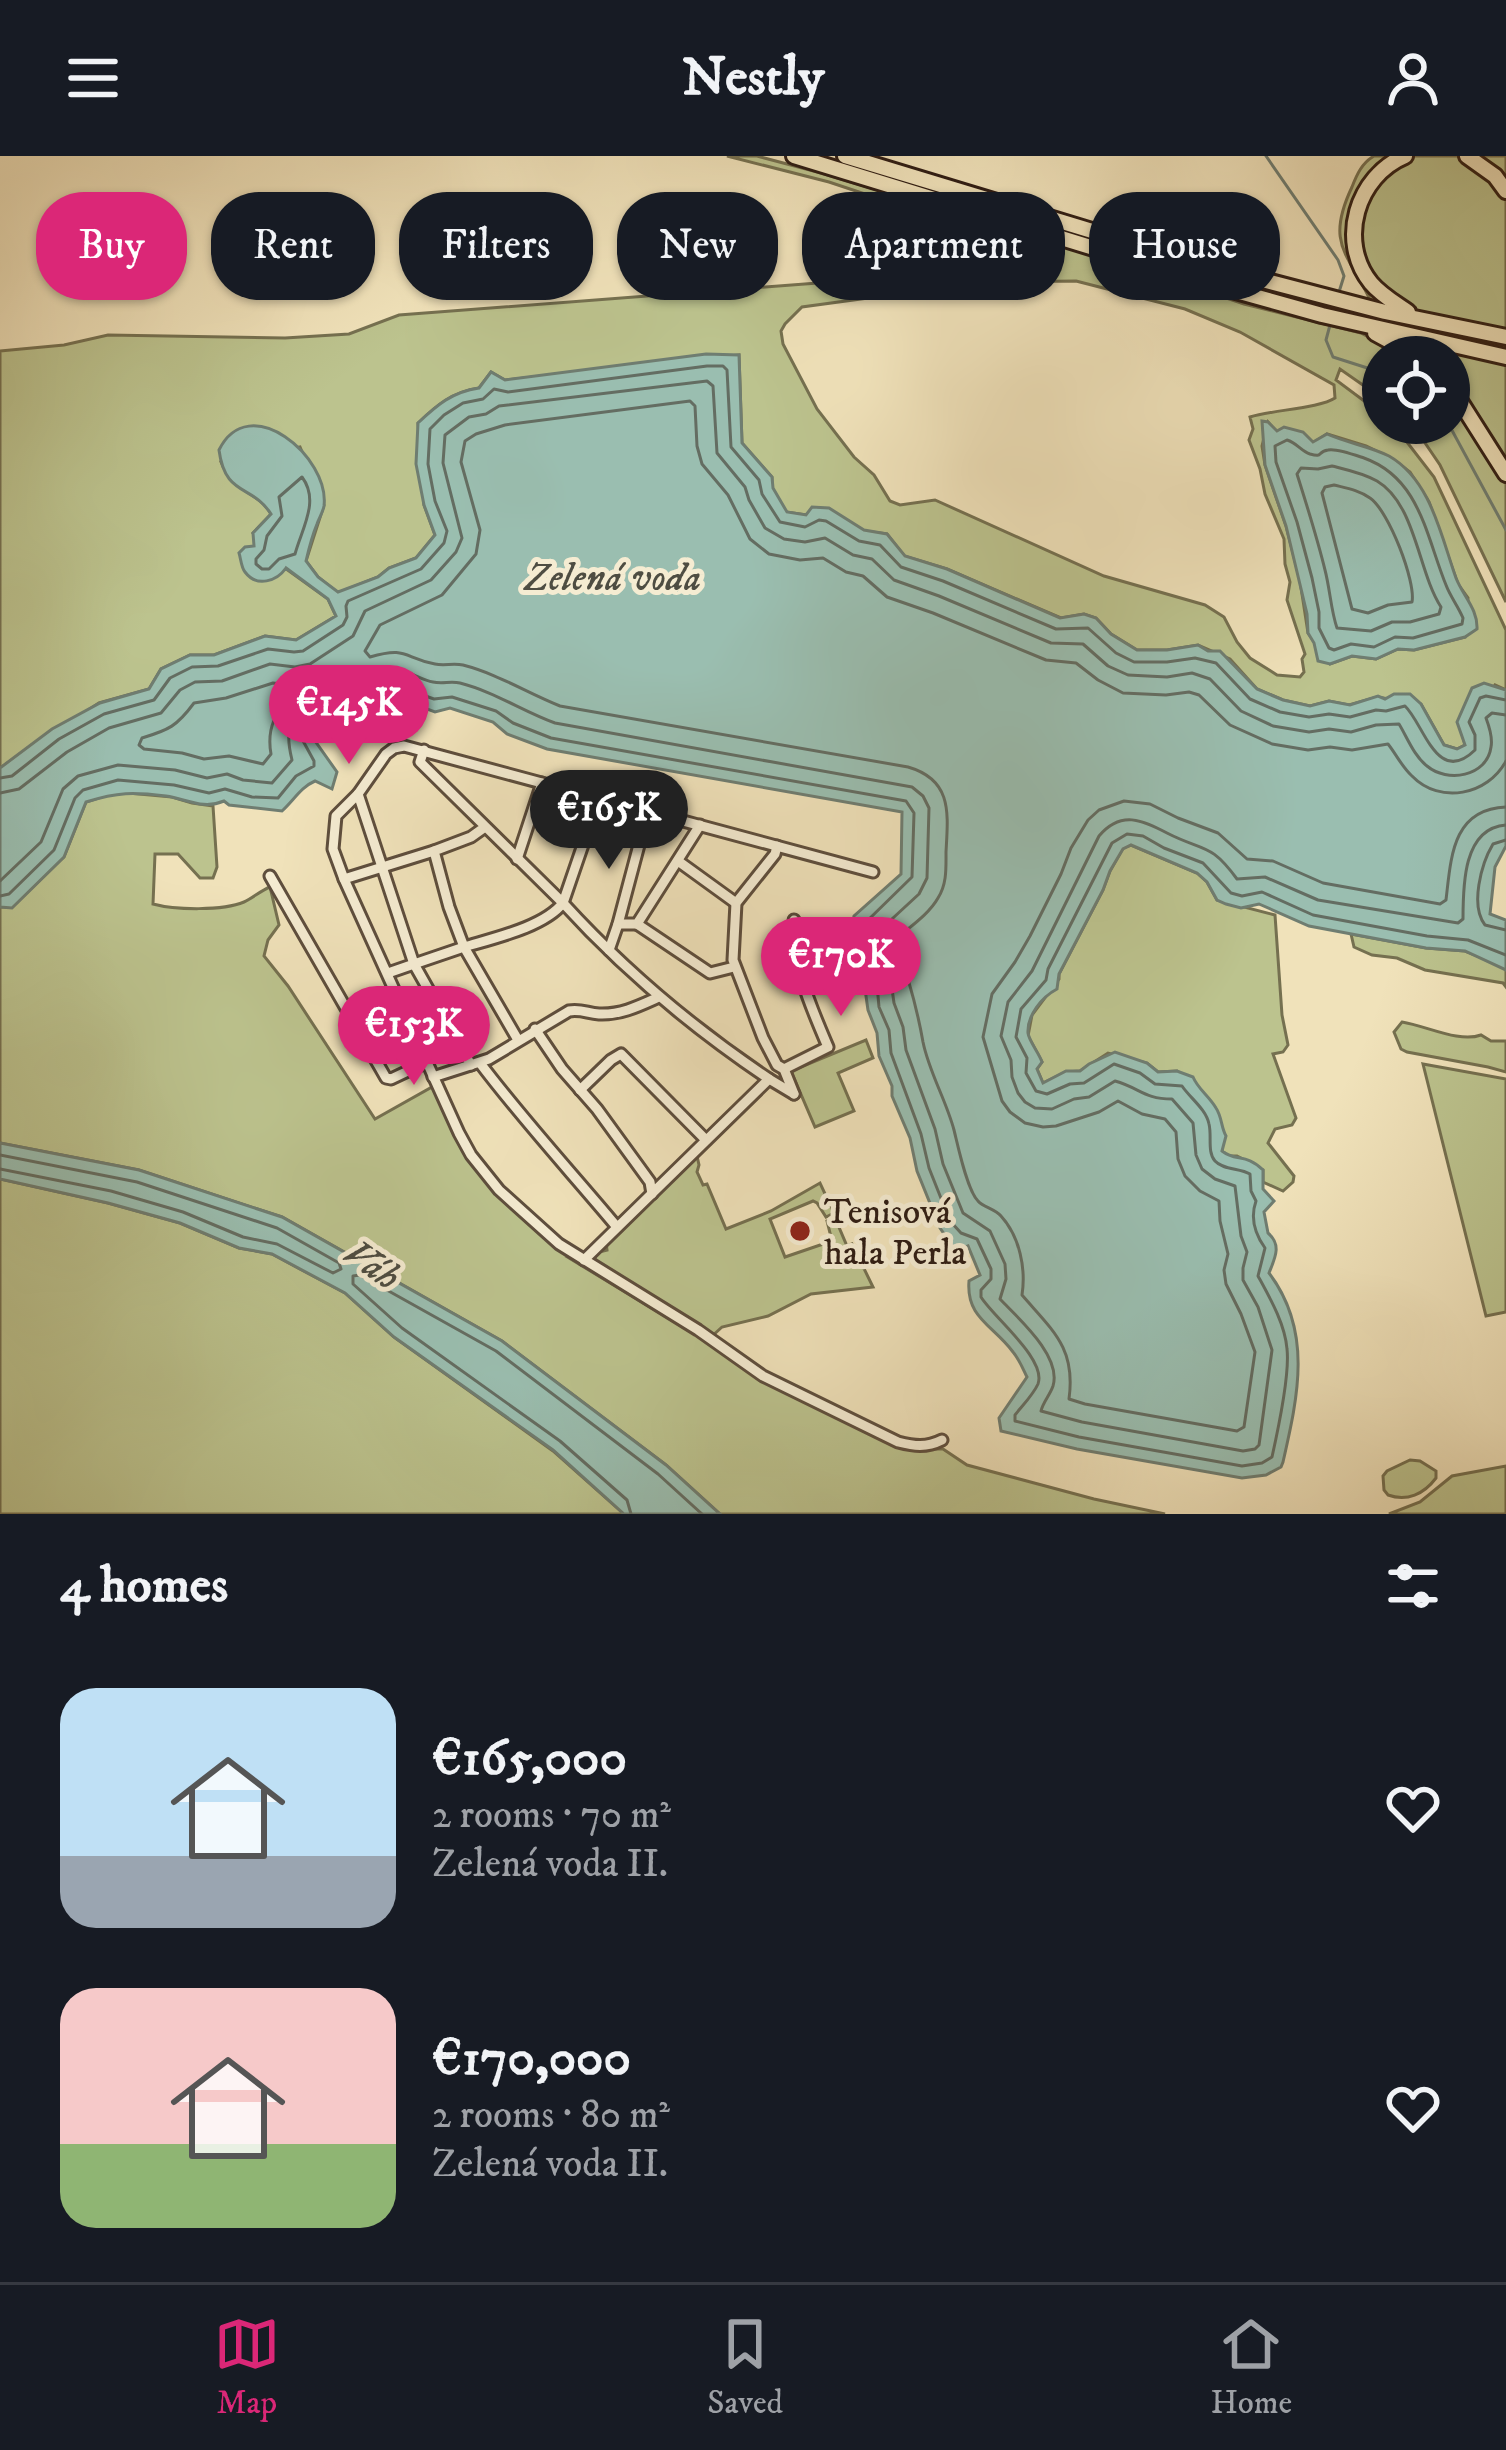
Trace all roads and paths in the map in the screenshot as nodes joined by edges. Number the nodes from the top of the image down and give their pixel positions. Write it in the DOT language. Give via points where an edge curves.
graph roads {
  1 [pos="794,156"];
  2 [pos="844,156"];
  3 [pos="1405,156"];
  4 [pos="1467,156"];
  5 [pos="1506,191"];
  6 [pos="1417,318"];
  7 [pos="1366,326"];
  8 [pos="1383,336"];
  9 [pos="1506,337"];
  10 [pos="1506,357"];
  11 [pos="1470,417"];
  12 [pos="1506,474"];
  13 [pos="422,756"];
  14 [pos="542,782"];
  15 [pos="358,794"];
  16 [pos="599,798"];
  17 [pos="648,811"];
  18 [pos="700,825"];
  19 [pos="485,827"];
  20 [pos="777,847"];
  21 [pos="434,850"];
  22 [pos="517,859"];
  23 [pos="678,861"];
  24 [pos="382,866"];
  25 [pos="872,872"];
  26 [pos="270,876"];
  27 [pos="344,879"];
  28 [pos="563,903"];
  29 [pos="736,903"];
  30 [pos="794,920"];
  31 [pos="618,924"];
  32 [pos="637,924"];
  33 [pos="464,946"];
  34 [pos="608,950"];
  35 [pos="414,964"];
  36 [pos="734,967"];
  37 [pos="388,973"];
  38 [pos="659,997"];
  39 [pos="535,1029"];
  40 [pos="518,1040"];
  41 [pos="427,1062"];
  42 [pos="475,1064"];
  43 [pos="780,1066"];
  44 [pos="433,1077"];
  45 [pos="768,1078"];
  46 [pos="580,1090"];
  47 [pos="706,1140"];
  48 [pos="655,1187"];
  49 [pos="617,1227"];
  50 [pos="584,1260"];
  51 [pos="942,1440"];
  1 -- 7 [label="highway"];
  2 -- 6 [label="highway" via="1112,239"];
  3 -- 6 [label="highway" via="1363,194 1354,240 1371,284"];
  4 -- 5 [label="highway"];
  6 -- 9 [label="highway"];
  7 -- 8 [label="highway"];
  7 -- 10 [label="highway"];
  11 -- 12 [label="highway"];
  13 -- 14 [label="street"];
  13 -- 15 [label="street" via="394,748"];
  13 -- 19 [label="street"];
  14 -- 16 [label="street"];
  14 -- 22 [label="street"];
  15 -- 24 [label="street"];
  15 -- 27 [label="street" via="333,821"];
  16 -- 17 [label="street"];
  16 -- 28 [label="street"];
  17 -- 18 [label="street"];
  17 -- 31 [label="street"];
  18 -- 20 [label="street"];
  18 -- 23 [label="street"];
  19 -- 21 [label="street"];
  19 -- 22 [label="street"];
  20 -- 25 [label="street"];
  20 -- 29 [label="street"];
  21 -- 24 [label="street"];
  21 -- 33 [label="street"];
  22 -- 28 [label="street"];
  23 -- 29 [label="street"];
  23 -- 32 [label="street"];
  24 -- 27 [label="street"];
  24 -- 35 [label="street"];
  26 -- 41 [label="street" via="386,1078"];
  27 -- 37 [label="street"];
  28 -- 33 [label="street" via="542,921"];
  28 -- 34 [label="street"];
  29 -- 36 [label="street"];
  30 -- 43 [label="street" via="804,991 828,1047"];
  31 -- 32 [label="street"];
  31 -- 34 [label="street"];
  32 -- 36 [label="street" via="710,973"];
  33 -- 35 [label="street"];
  33 -- 40 [label="street"];
  34 -- 38 [label="street"];
  35 -- 37 [label="street"];
  35 -- 42 [label="street"];
  36 -- 43 [label="street"];
  37 -- 41 [label="street"];
  38 -- 39 [label="street" via="620,1012 574,1009"];
  38 -- 45 [label="street"];
  39 -- 40 [label="street"];
  39 -- 46 [label="street"];
  40 -- 42 [label="street"];
  41 -- 44 [label="street"];
  42 -- 44 [label="street"];
  42 -- 49 [label="street"];
  43 -- 45 [label="street"];
  43 -- 45 [label="street" via="794,1094"];
  44 -- 50 [label="street" via="486,1175"];
  45 -- 47 [label="street"];
  46 -- 47 [label="street" via="621,1054"];
  46 -- 48 [label="street"];
  47 -- 48 [label="street"];
  48 -- 49 [label="street"];
  49 -- 50 [label="street"];
  50 -- 51 [label="street" via="763,1376 892,1439 915,1446"];
}
